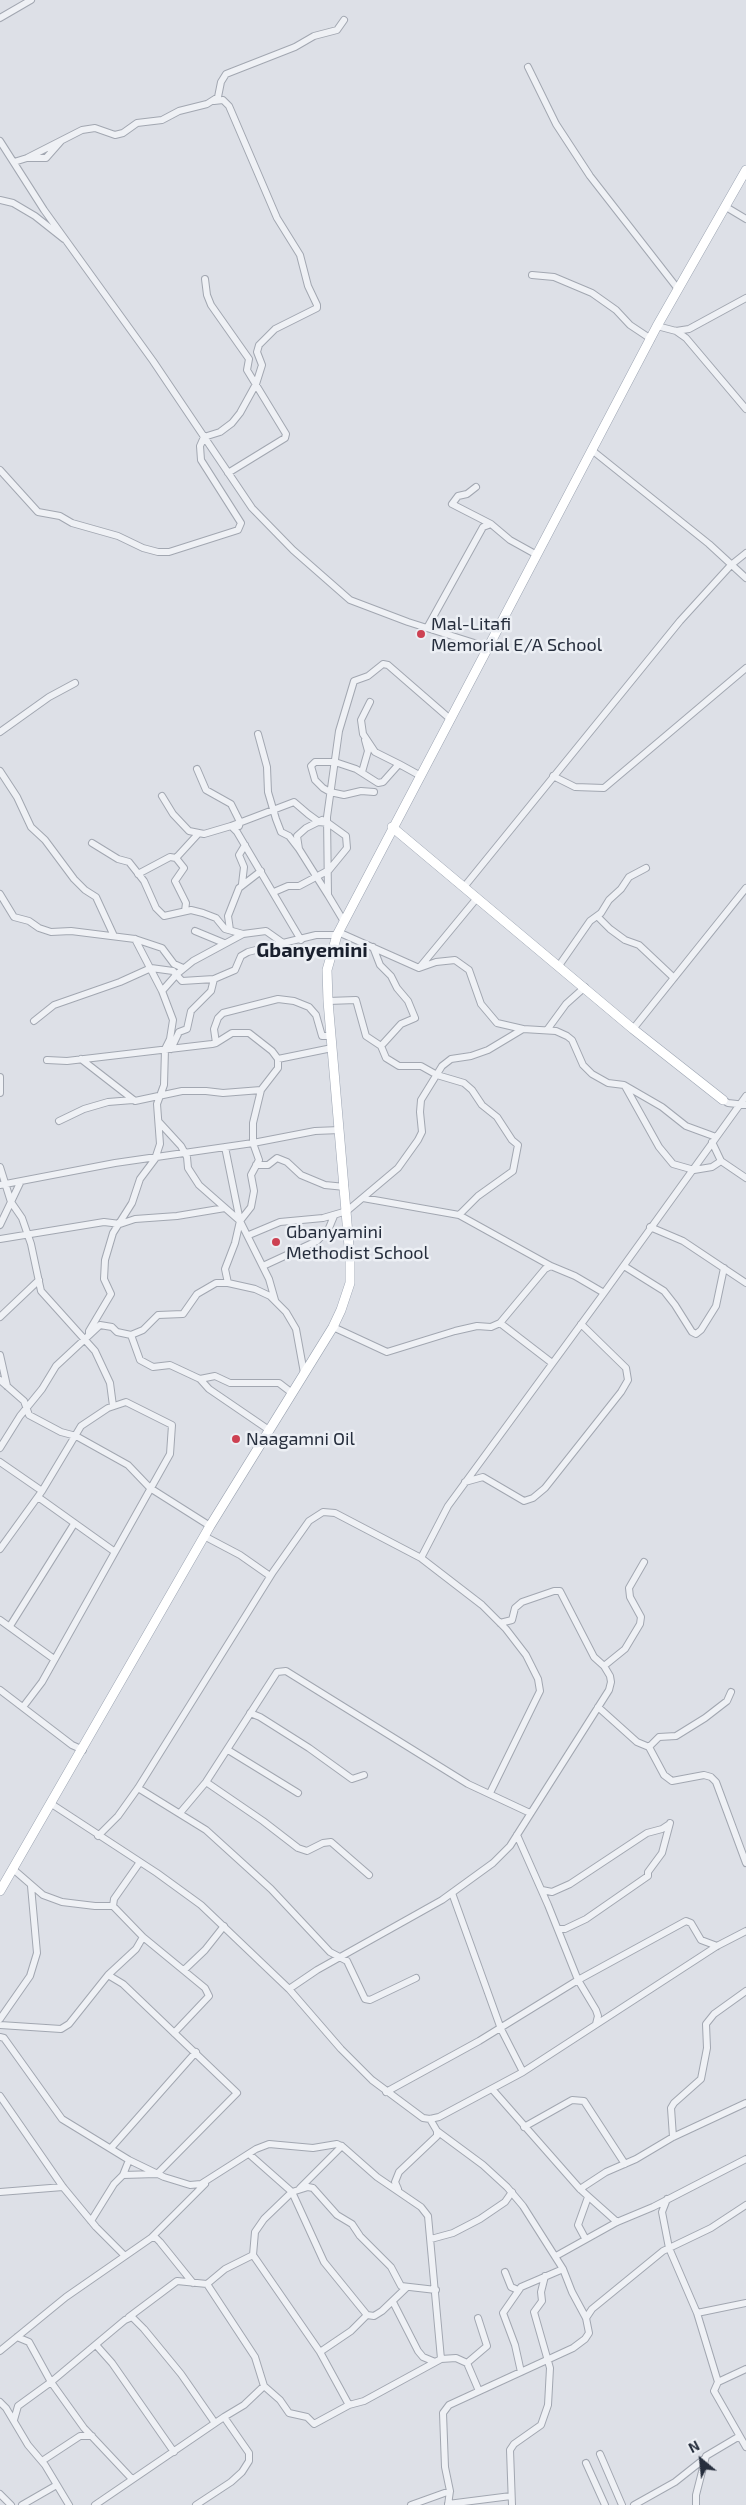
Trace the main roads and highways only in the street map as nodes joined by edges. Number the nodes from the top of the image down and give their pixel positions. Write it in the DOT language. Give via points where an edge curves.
graph roads {
  1 [pos="746,170"];
  2 [pos="392,827"];
  3 [pos="723,1100"];
  4 [pos="0,1891"];
  1 -- 2 [label="main road" via="657,326"];
  2 -- 3 [label="main road"];
  2 -- 4 [label="main road" via="337,933 328,970 330,1036 347,1211 350,1283 345,1301 333,1327 204,1536"];
}
